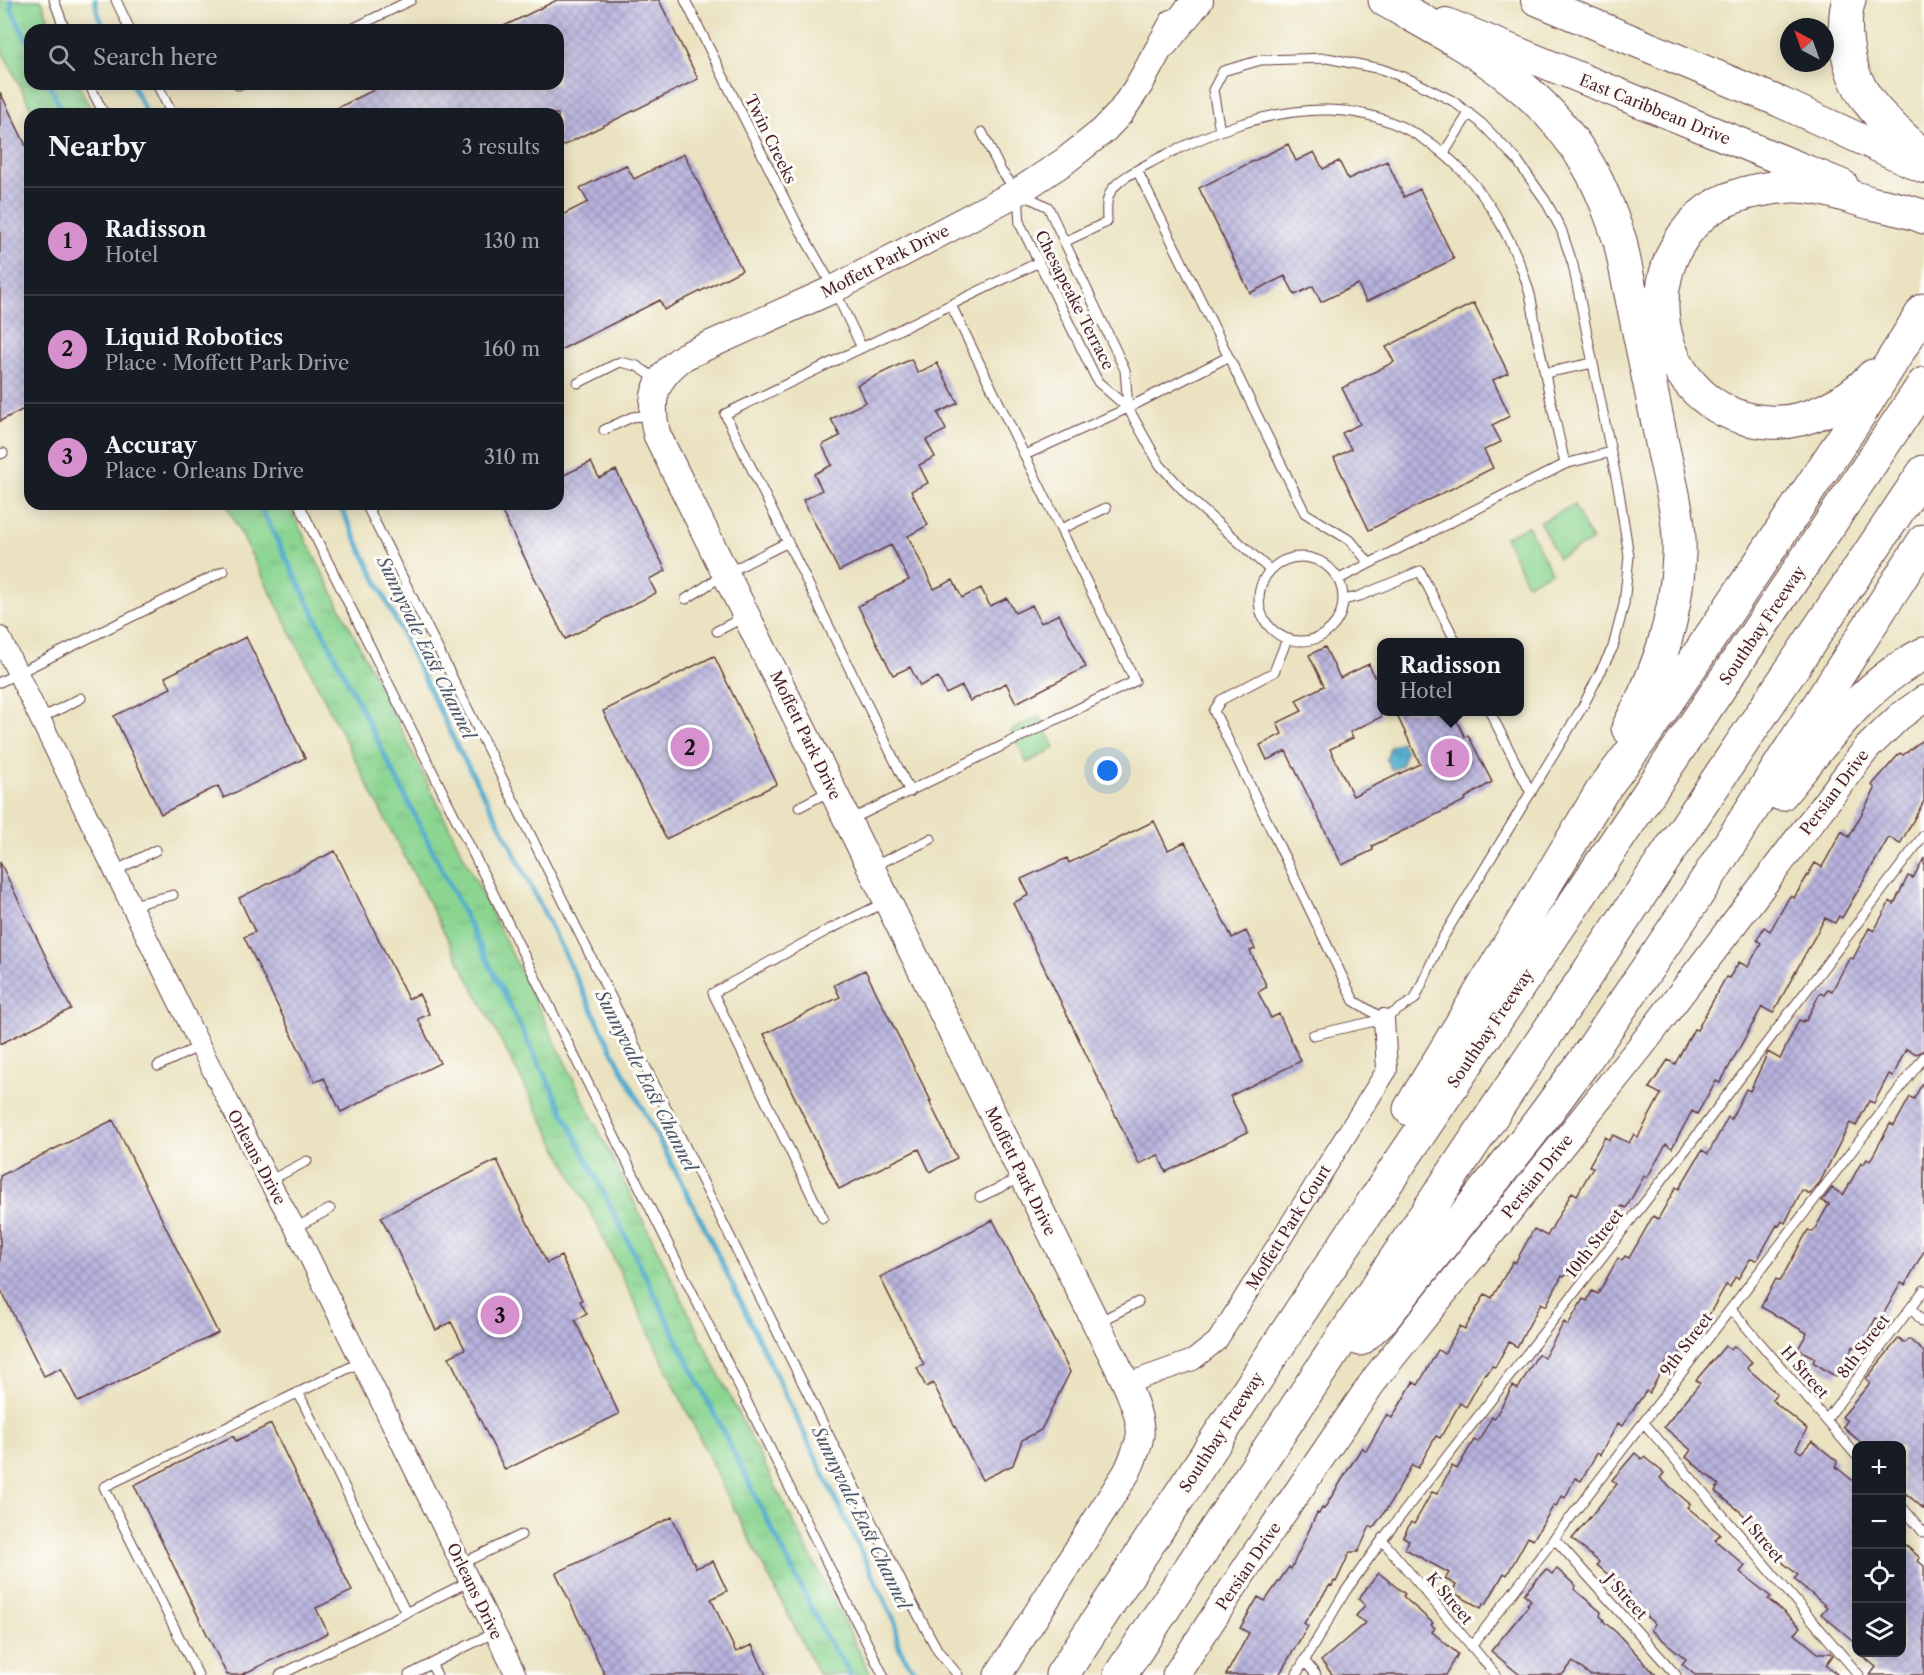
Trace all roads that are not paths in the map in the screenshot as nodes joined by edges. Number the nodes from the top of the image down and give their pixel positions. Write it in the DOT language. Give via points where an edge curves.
graph roads {
  1 [pos="54,0"];
  2 [pos="116,0"];
  3 [pos="411,0"];
  4 [pos="686,0"];
  5 [pos="1171,0"];
  6 [pos="1183,0"];
  7 [pos="1198,0"];
  8 [pos="1385,0"];
  9 [pos="1390,0"];
  10 [pos="1536,0"];
  11 [pos="1849,0"];
  12 [pos="63,24"];
  13 [pos="127,24"];
  14 [pos="362,24"];
  15 [pos="1164,42"];
  16 [pos="92,90"];
  17 [pos="160,90"];
  18 [pos="101,108"];
  19 [pos="169,108"];
  20 [pos="1469,113"];
  21 [pos="1220,131"];
  22 [pos="982,132"];
  23 [pos="1444,153"];
  24 [pos="1924,157"];
  25 [pos="1924,168"];
  26 [pos="1137,170"];
  27 [pos="1018,192"];
  28 [pos="1922,216"];
  29 [pos="1064,242"];
  30 [pos="1039,262"];
  31 [pos="834,289"];
  32 [pos="951,305"];
  33 [pos="1924,310"];
  34 [pos="1904,341"];
  35 [pos="862,348"];
  36 [pos="1228,357"];
  37 [pos="1593,363"];
  38 [pos="1545,373"];
  39 [pos="660,382"];
  40 [pos="578,383"];
  41 [pos="1924,384"];
  42 [pos="1128,408"];
  43 [pos="652,415"];
  44 [pos="604,430"];
  45 [pos="1611,452"];
  46 [pos="1025,455"];
  47 [pos="1565,464"];
  48 [pos="1924,472"];
  49 [pos="1106,508"];
  50 [pos="302,510"];
  51 [pos="369,510"];
  52 [pos="1061,529"];
  53 [pos="1924,541"];
  54 [pos="788,542"];
  55 [pos="1370,563"];
  56 [pos="1270,570"];
  57 [pos="224,571"];
  58 [pos="725,574"];
  59 [pos="1339,579"];
  60 [pos="686,599"];
  61 [pos="1344,600"];
  62 [pos="746,616"];
  63 [pos="717,631"];
  64 [pos="0,637"];
  65 [pos="1454,638"];
  66 [pos="1287,639"];
  67 [pos="1924,654"];
  68 [pos="18,674"];
  69 [pos="0,682"];
  70 [pos="81,698"];
  71 [pos="1924,699"];
  72 [pos="1493,716"];
  73 [pos="40,719"];
  74 [pos="833,790"];
  75 [pos="1602,791"];
  76 [pos="910,792"];
  77 [pos="1531,792"];
  78 [pos="799,807"];
  79 [pos="848,821"];
  80 [pos="1924,835"];
  81 [pos="931,839"];
  82 [pos="156,850"];
  83 [pos="870,867"];
  84 [pos="115,871"];
  85 [pos="173,895"];
  86 [pos="888,901"];
  87 [pos="1691,904"];
  88 [pos="132,905"];
  89 [pos="1384,1019"];
  90 [pos="1313,1035"];
  91 [pos="200,1046"];
  92 [pos="1924,1057"];
  93 [pos="158,1066"];
  94 [pos="307,1161"];
  95 [pos="1024,1176"];
  96 [pos="268,1181"];
  97 [pos="980,1197"];
  98 [pos="330,1209"];
  99 [pos="823,1218"];
  100 [pos="295,1228"];
  101 [pos="1327,1270"];
  102 [pos="1924,1290"];
  103 [pos="1138,1302"];
  104 [pos="1911,1308"];
  105 [pos="1731,1309"];
  106 [pos="1096,1323"];
  107 [pos="1924,1323"];
  108 [pos="361,1362"];
  109 [pos="1125,1384"];
  110 [pos="1309,1388"];
  111 [pos="298,1392"];
  112 [pos="1826,1420"];
  113 [pos="1644,1423"];
  114 [pos="1852,1449"];
  115 [pos="1906,1512"];
  116 [pos="1924,1533"];
  117 [pos="521,1535"];
  118 [pos="1554,1538"];
  119 [pos="1382,1540"];
  120 [pos="466,1573"];
  121 [pos="406,1613"];
  122 [pos="495,1632"];
  123 [pos="1471,1647"];
  124 [pos="1304,1660"];
  125 [pos="431,1664"];
  126 [pos="198,1675"];
  127 [pos="280,1675"];
  128 [pos="409,1675"];
  129 [pos="437,1675"];
  130 [pos="516,1675"];
  131 [pos="883,1675"];
  132 [pos="958,1675"];
  133 [pos="998,1675"];
  134 [pos="1062,1675"];
  135 [pos="1120,1675"];
  136 [pos="1176,1675"];
  137 [pos="1296,1675"];
  138 [pos="1316,1675"];
  139 [pos="1496,1675"];
  140 [pos="1676,1675"];
  141 [pos="1859,1675"];
  1 -- 12 [label="lane"];
  2 -- 13 [label="lane"];
  3 -- 14 [label="lane"];
  4 -- 31 [label="lane, Twin Creeks"];
  5 -- 15 [label="main road"];
  6 -- 15 [label="street, Moffett Park Drive"];
  7 -- 15 [label="main road"];
  8 -- 75 [label="highway" via="1475,51 1541,104 1588,165 1620,241 1675,505 1679,552 1674,605 1662,654"];
  9 -- 28 [label="main road, East Caribbean Drive"];
  10 -- 25 [label="main road" via="1780,102"];
  11 -- 24 [label="highway" via="1845,32 1848,62 1858,88 1875,111"];
  15 -- 27 [label="street, Moffett Park Drive" via="1120,113 1104,130"];
  16 -- 18 [label="lane"];
  17 -- 19 [label="lane"];
  20 -- 21 [label="lane" via="1411,80 1381,69 1327,58 1261,60 1223,71 1213,90"];
  20 -- 23 [label="lane"];
  20 -- 37 [label="lane" via="1518,160 1561,229 1573,265"];
  21 -- 23 [label="lane" via="1273,116 1329,110 1399,124"];
  21 -- 26 [label="lane"];
  22 -- 27 [label="lane" via="1001,171"];
  23 -- 38 [label="lane" via="1489,202 1506,233 1529,291"];
  26 -- 29 [label="lane" via="1112,189 1106,201 1107,222"];
  26 -- 36 [label="lane"];
  27 -- 29 [label="lane, Chesapeake Terrace" via="1048,207"];
  27 -- 30 [label="lane, Chesapeake Terrace" via="1020,224"];
  27 -- 31 [label="street, Moffett Park Drive"];
  28 -- 34 [label="highway" via="1828,191 1794,186 1758,191 1704,213 1675,250 1663,281 1666,338 1684,376 1706,399 1746,419 1793,421 1841,402 1867,382"];
  29 -- 42 [label="lane, Chesapeake Terrace" via="1125,370"];
  30 -- 32 [label="lane"];
  30 -- 42 [label="lane, Chesapeake Terrace" via="1098,382"];
  31 -- 35 [label="lane, Twin Creeks"];
  31 -- 39 [label="street, Moffett Park Drive" via="685,357"];
  32 -- 35 [label="lane"];
  32 -- 46 [label="lane"];
  33 -- 34 [label="highway"];
  34 -- 75 [label="highway" via="1853,424 1646,733"];
  35 -- 54 [label="lane" via="725,414"];
  36 -- 42 [label="lane"];
  36 -- 55 [label="lane" via="1305,513 1351,541"];
  37 -- 38 [label="lane"];
  37 -- 45 [label="lane"];
  38 -- 47 [label="lane"];
  39 -- 40 [label="lane" via="637,366 620,362"];
  39 -- 43 [label="street, Moffett Park Drive" via="652,400"];
  41 -- 101 [label="highway, Southbay Freeway"];
  42 -- 46 [label="lane"];
  42 -- 56 [label="lane, Chesapeake Terrace" via="1160,465 1194,502"];
  43 -- 44 [label="lane" via="632,417"];
  43 -- 58 [label="street, Moffett Park Drive" via="657,435"];
  45 -- 47 [label="lane"];
  45 -- 77 [label="lane" via="1629,556 1624,604 1613,647"];
  46 -- 52 [label="lane"];
  47 -- 55 [label="lane"];
  48 -- 110 [label="highway"];
  49 -- 52 [label="lane"];
  50 -- 131 [label="lane"];
  51 -- 132 [label="lane" via="914,1607 938,1651"];
  52 -- 76 [label="lane" via="1135,681"];
  53 -- 87 [label="highway"];
  54 -- 58 [label="lane"];
  54 -- 76 [label="lane"];
  55 -- 59 [label="lane"];
  56 -- 59 [label="lane" via="1281,561 1307,557 1326,564"];
  56 -- 66 [label="lane" via="1262,582 1260,609 1275,633"];
  57 -- 68 [label="lane"];
  58 -- 60 [label="lane"];
  58 -- 62 [label="street, Moffett Park Drive"];
  59 -- 61 [label="lane"];
  61 -- 65 [label="lane" via="1420,571"];
  61 -- 66 [label="lane" via="1335,625 1325,634 1313,640"];
  62 -- 63 [label="lane"];
  62 -- 74 [label="street, Moffett Park Drive"];
  64 -- 68 [label="street, Orleans Drive"];
  66 -- 89 [label="lane" via="1274,672 1221,700 1214,711 1354,1001"];
  67 -- 87 [label="highway" via="1882,681 1853,709"];
  68 -- 69 [label="lane"];
  68 -- 73 [label="street, Orleans Drive"];
  70 -- 73 [label="lane"];
  71 -- 136 [label="street, Persian Drive" via="1867,748 1641,1046 1377,1376"];
  72 -- 77 [label="lane"];
  73 -- 84 [label="street, Orleans Drive"];
  74 -- 78 [label="lane"];
  74 -- 79 [label="street, Moffett Park Drive"];
  75 -- 101 [label="highway" via="1401,1124"];
  76 -- 79 [label="lane"];
  77 -- 89 [label="lane" via="1442,939 1415,999"];
  79 -- 83 [label="street, Moffett Park Drive"];
  80 -- 119 [label="lane, 10th Street"];
  81 -- 83 [label="lane"];
  82 -- 84 [label="lane"];
  83 -- 86 [label="street, Moffett Park Drive"];
  84 -- 88 [label="street, Orleans Drive"];
  85 -- 88 [label="lane"];
  86 -- 95 [label="street, Moffett Park Drive"];
  86 -- 99 [label="lane" via="713,993"];
  87 -- 110 [label="highway" via="1531,1133 1384,1317"];
  88 -- 91 [label="street, Orleans Drive"];
  89 -- 90 [label="lane"];
  89 -- 109 [label="street, Moffett Park Court" via="1387,1070 1217,1341 1193,1360"];
  91 -- 93 [label="lane"];
  91 -- 96 [label="street, Orleans Drive"];
  92 -- 105 [label="lane, 9th Street"];
  94 -- 96 [label="lane"];
  95 -- 97 [label="lane"];
  95 -- 106 [label="street, Moffett Park Drive"];
  96 -- 100 [label="street, Orleans Drive"];
  98 -- 100 [label="lane"];
  100 -- 108 [label="street, Orleans Drive"];
  101 -- 134 [label="highway, Southbay Freeway"];
  102 -- 104 [label="lane, 8th Street"];
  103 -- 106 [label="lane"];
  104 -- 107 [label="lane"];
  104 -- 112 [label="lane, 8th Street"];
  105 -- 112 [label="lane, H Street"];
  105 -- 113 [label="lane, 9th Street"];
  106 -- 109 [label="street, Moffett Park Drive"];
  108 -- 111 [label="lane"];
  108 -- 120 [label="street, Orleans Drive"];
  109 -- 133 [label="street, Moffett Park Drive" via="1138,1415 1140,1435 1136,1453"];
  110 -- 135 [label="highway"];
  111 -- 121 [label="lane"];
  111 -- 126 [label="lane" via="104,1487"];
  112 -- 114 [label="lane, H Street"];
  113 -- 118 [label="lane, 9th Street"];
  113 -- 141 [label="lane, I Street"];
  115 -- 116 [label="lane"];
  117 -- 120 [label="lane"];
  118 -- 123 [label="lane, 9th Street"];
  118 -- 140 [label="lane, J Street"];
  119 -- 123 [label="lane, K Street"];
  119 -- 124 [label="lane, 10th Street"];
  120 -- 121 [label="lane"];
  120 -- 122 [label="street, Orleans Drive"];
  121 -- 127 [label="lane"];
  122 -- 125 [label="lane"];
  122 -- 130 [label="street, Orleans Drive"];
  123 -- 139 [label="lane, K Street"];
  124 -- 137 [label="lane, 10th Street"];
  124 -- 138 [label="lane"];
  125 -- 128 [label="lane"];
  125 -- 129 [label="lane"];
}
